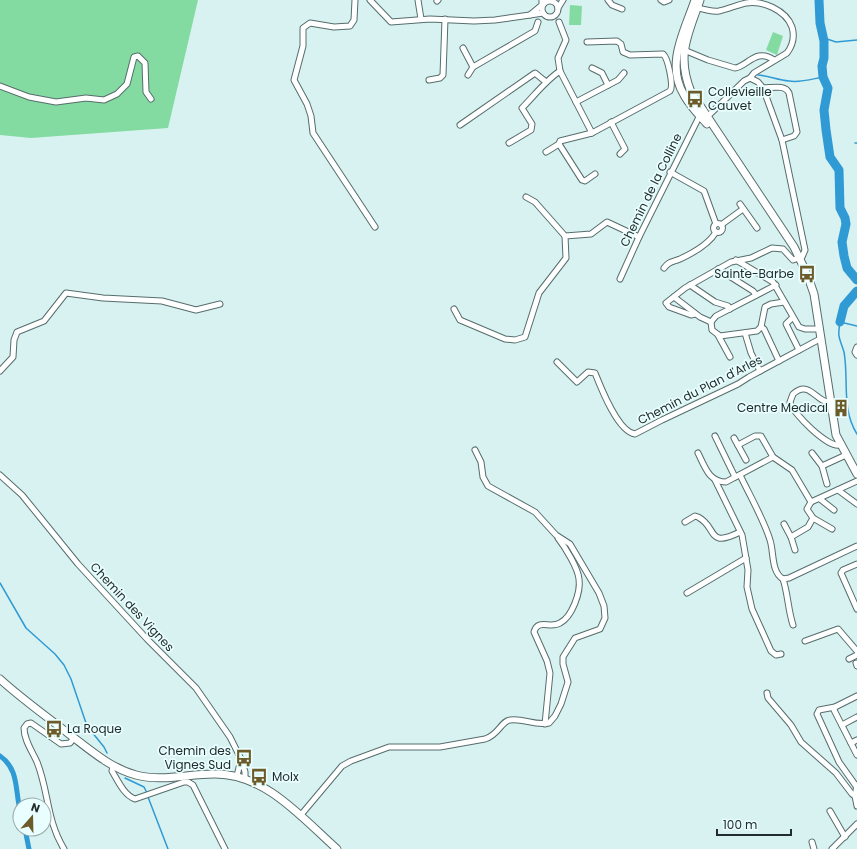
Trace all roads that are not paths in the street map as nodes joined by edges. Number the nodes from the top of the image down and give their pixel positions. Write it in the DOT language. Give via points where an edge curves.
graph roads {
  1 [pos="355,0"];
  2 [pos="370,0"];
  3 [pos="418,0"];
  4 [pos="552,0"];
  5 [pos="563,0"];
  6 [pos="608,0"];
  7 [pos="661,0"];
  8 [pos="669,0"];
  9 [pos="700,0"];
  10 [pos="695,5"];
  11 [pos="622,9"];
  12 [pos="557,10"];
  13 [pos="544,11"];
  14 [pos="530,14"];
  15 [pos="421,19"];
  16 [pos="445,19"];
  17 [pos="558,22"];
  18 [pos="587,42"];
  19 [pos="463,48"];
  20 [pos="684,50"];
  21 [pos="774,60"];
  22 [pos="674,62"];
  23 [pos="473,67"];
  24 [pos="592,68"];
  25 [pos="560,71"];
  26 [pos="624,73"];
  27 [pos="468,75"];
  28 [pos="750,78"];
  29 [pos="429,80"];
  30 [pos="546,82"];
  31 [pos="608,85"];
  32 [pos="0,86"];
  33 [pos="763,88"];
  34 [pos="151,99"];
  35 [pos="576,102"];
  36 [pos="703,116"];
  37 [pos="611,122"];
  38 [pos="460,125"];
  39 [pos="592,133"];
  40 [pos="782,140"];
  41 [pos="509,143"];
  42 [pos="560,143"];
  43 [pos="546,152"];
  44 [pos="620,154"];
  45 [pos="670,172"];
  46 [pos="595,174"];
  47 [pos="526,197"];
  48 [pos="718,224"];
  49 [pos="375,226"];
  50 [pos="756,228"];
  51 [pos="565,236"];
  52 [pos="639,237"];
  53 [pos="800,258"];
  54 [pos="736,260"];
  55 [pos="664,268"];
  56 [pos="718,269"];
  57 [pos="620,279"];
  58 [pos="690,285"];
  59 [pos="776,285"];
  60 [pos="756,295"];
  61 [pos="674,297"];
  62 [pos="784,302"];
  63 [pos="220,304"];
  64 [pos="730,309"];
  65 [pos="454,310"];
  66 [pos="695,314"];
  67 [pos="792,318"];
  68 [pos="711,322"];
  69 [pos="761,327"];
  70 [pos="820,329"];
  71 [pos="745,333"];
  72 [pos="718,335"];
  73 [pos="822,340"];
  74 [pos="857,347"];
  75 [pos="799,350"];
  76 [pos="857,355"];
  77 [pos="730,357"];
  78 [pos="779,361"];
  79 [pos="557,362"];
  80 [pos="0,371"];
  81 [pos="760,371"];
  82 [pos="830,402"];
  83 [pos="715,436"];
  84 [pos="734,438"];
  85 [pos="738,445"];
  86 [pos="840,445"];
  87 [pos="475,450"];
  88 [pos="698,453"];
  89 [pos="812,453"];
  90 [pos="846,455"];
  91 [pos="773,457"];
  92 [pos="746,460"];
  93 [pos="822,466"];
  94 [pos="857,474"];
  95 [pos="0,475"];
  96 [pos="737,476"];
  97 [pos="715,480"];
  98 [pos="857,481"];
  99 [pos="827,484"];
  100 [pos="838,490"];
  101 [pos="820,499"];
  102 [pos="811,502"];
  103 [pos="857,504"];
  104 [pos="834,510"];
  105 [pos="813,518"];
  106 [pos="685,522"];
  107 [pos="784,524"];
  108 [pos="832,529"];
  109 [pos="740,532"];
  110 [pos="556,535"];
  111 [pos="791,537"];
  112 [pos="857,546"];
  113 [pos="795,550"];
  114 [pos="746,558"];
  115 [pos="857,564"];
  116 [pos="783,579"];
  117 [pos="687,593"];
  118 [pos="857,609"];
  119 [pos="793,625"];
  120 [pos="805,641"];
  121 [pos="857,651"];
  122 [pos="781,654"];
  123 [pos="857,655"];
  124 [pos="849,659"];
  125 [pos="0,679"];
  126 [pos="766,693"];
  127 [pos="857,696"];
  128 [pos="835,707"];
  129 [pos="857,717"];
  130 [pos="545,724"];
  131 [pos="842,725"];
  132 [pos="74,738"];
  133 [pos="857,740"];
  134 [pos="851,743"];
  135 [pos="857,755"];
  136 [pos="241,759"];
  137 [pos="112,766"];
  138 [pos="237,776"];
  139 [pos="245,778"];
  140 [pos="856,786"];
  141 [pos="855,796"];
  142 [pos="857,806"];
  143 [pos="830,811"];
  144 [pos="300,816"];
  145 [pos="857,824"];
  146 [pos="845,837"];
  147 [pos="812,842"];
  148 [pos="64,849"];
  149 [pos="225,849"];
  150 [pos="337,849"];
  151 [pos="814,849"];
  152 [pos="832,849"];
  1 -- 49 [label="street" via="354,20 350,26 334,27 310,23 303,28 303,46 294,80 307,104 313,133"];
  2 -- 15 [label="street" via="391,22"];
  3 -- 15 [label="street"];
  4 -- 12 [label="street"];
  4 -- 13 [label="street" via="546,2"];
  5 -- 12 [label="street"];
  6 -- 11 [label="street" via="612,5"];
  7 -- 8 [label="street"];
  9 -- 10 [label="main road"];
  10 -- 20 [label="main road"];
  10 -- 21 [label="street, Chemin de la Colline" via="719,11 747,3 758,3 770,6 784,15 791,25 793,40 787,52"];
  10 -- 22 [label="main road"];
  12 -- 13 [label="street"];
  12 -- 17 [label="street"];
  13 -- 14 [label="street"];
  13 -- 14 [label="street"];
  13 -- 17 [label="street"];
  13 -- 23 [label="street" via="535,31"];
  14 -- 16 [label="street" via="474,21"];
  15 -- 16 [label="street"];
  16 -- 29 [label="street" via="443,75"];
  17 -- 25 [label="street" via="566,40 558,58"];
  18 -- 22 [label="street" via="617,41 625,54 660,53"];
  19 -- 23 [label="street"];
  20 -- 21 [label="street" via="736,68 756,57"];
  20 -- 22 [label="main road"];
  21 -- 28 [label="street, Chemin de la Colline"];
  22 -- 36 [label="main road" via="684,76"];
  22 -- 37 [label="street" via="671,90"];
  23 -- 27 [label="street"];
  24 -- 31 [label="street" via="602,72"];
  25 -- 30 [label="street"];
  25 -- 35 [label="street"];
  26 -- 31 [label="street"];
  28 -- 33 [label="street"];
  28 -- 36 [label="street, Chemin de la Colline"];
  30 -- 38 [label="street" via="535,73"];
  30 -- 41 [label="street" via="522,108 532,124 531,130"];
  31 -- 35 [label="street"];
  32 -- 34 [label="street" via="29,97 56,102 86,98 104,100 117,94 127,84 134,57 138,56 145,63 146,92"];
  33 -- 40 [label="street"];
  33 -- 40 [label="street" via="782,87 789,92 797,132 794,136"];
  35 -- 39 [label="street"];
  36 -- 45 [label="street, Chemin de la Colline"];
  36 -- 53 [label="main road"];
  37 -- 39 [label="street"];
  37 -- 44 [label="street" via="625,149"];
  39 -- 42 [label="street"];
  40 -- 53 [label="street" via="805,250"];
  42 -- 43 [label="street"];
  42 -- 46 [label="street" via="582,180"];
  45 -- 48 [label="street" via="704,191"];
  45 -- 52 [label="street, Chemin de la Colline"];
  47 -- 51 [label="street" via="535,202"];
  48 -- 50 [label="street" via="742,206"];
  48 -- 55 [label="street" via="713,227 716,232 709,241 680,259 667,263"];
  51 -- 52 [label="street" via="591,234 607,222"];
  51 -- 65 [label="street" via="566,258 539,294 525,337 516,340 505,339 460,320"];
  52 -- 57 [label="street, Chemin de la Colline"];
  53 -- 54 [label="street" via="793,260 783,249 775,247 750,258"];
  53 -- 70 [label="main road" via="814,294"];
  54 -- 56 [label="street"];
  54 -- 59 [label="street"];
  56 -- 58 [label="street"];
  56 -- 60 [label="street"];
  58 -- 61 [label="street"];
  58 -- 64 [label="street"];
  59 -- 60 [label="street"];
  59 -- 62 [label="street"];
  60 -- 64 [label="street"];
  61 -- 66 [label="street"];
  61 -- 66 [label="street" via="667,302 667,306 691,315"];
  62 -- 67 [label="street"];
  62 -- 69 [label="street" via="765,307"];
  63 -- 80 [label="street" via="196,310 162,301 66,293 44,321 17,332 12,357"];
  64 -- 68 [label="street" via="716,316"];
  66 -- 68 [label="street"];
  67 -- 70 [label="street" via="798,327"];
  67 -- 75 [label="street" via="786,324"];
  68 -- 72 [label="street" via="712,330"];
  69 -- 71 [label="street" via="757,331"];
  69 -- 78 [label="street"];
  70 -- 73 [label="main road"];
  71 -- 72 [label="street"];
  71 -- 81 [label="street"];
  72 -- 77 [label="street"];
  73 -- 75 [label="street, Chemin du Plan d'Arles"];
  73 -- 82 [label="main road"];
  74 -- 76 [label="street"];
  75 -- 78 [label="street, Chemin du Plan d'Arles"];
  78 -- 81 [label="street, Chemin du Plan d'Arles"];
  79 -- 81 [label="street, Chemin du Plan d'Arles" via="577,382 588,372 594,372 615,416 633,434"];
  82 -- 86 [label="main road"];
  82 -- 86 [label="street" via="804,389 793,394 790,402 794,412 830,444"];
  83 -- 96 [label="street"];
  84 -- 85 [label="street"];
  85 -- 91 [label="street" via="755,436 761,436"];
  85 -- 92 [label="street"];
  86 -- 90 [label="main road"];
  87 -- 110 [label="street" via="488,486 535,512"];
  88 -- 97 [label="street" via="709,476"];
  89 -- 93 [label="street"];
  90 -- 93 [label="street"];
  90 -- 94 [label="main road"];
  91 -- 96 [label="street"];
  91 -- 102 [label="street" via="792,470"];
  93 -- 99 [label="street"];
  95 -- 136 [label="street, Chemin des Vignes" via="22,495 78,564 142,634 196,688 230,737"];
  96 -- 97 [label="street" via="726,482"];
  96 -- 116 [label="street" via="770,539 774,566"];
  97 -- 109 [label="street"];
  98 -- 100 [label="street"];
  100 -- 101 [label="street"];
  100 -- 103 [label="street"];
  101 -- 102 [label="street"];
  101 -- 104 [label="street"];
  102 -- 105 [label="street" via="807,509"];
  105 -- 108 [label="street"];
  105 -- 111 [label="street" via="808,527"];
  106 -- 109 [label="street" via="698,516 711,532 721,539 727,539"];
  107 -- 111 [label="street"];
  109 -- 114 [label="street"];
  110 -- 130 [label="street" via="564,545 579,580 578,592 565,620 554,625 539,624 535,627 534,632 550,673"];
  110 -- 130 [label="street" via="570,544 575,551 599,593 605,618 600,629 579,634 570,643 563,657 568,682 565,693 555,716"];
  111 -- 113 [label="street"];
  112 -- 116 [label="street"];
  114 -- 117 [label="street"];
  114 -- 122 [label="street" via="746,587 752,609 770,651 776,655"];
  115 -- 118 [label="street" via="841,573"];
  116 -- 119 [label="street"];
  120 -- 121 [label="street" via="838,629"];
  123 -- 124 [label="street"];
  125 -- 132 [label="main road"];
  126 -- 141 [label="street" via="801,742 836,773"];
  127 -- 128 [label="street"];
  128 -- 131 [label="street"];
  128 -- 140 [label="street" via="819,710 817,714 839,762"];
  129 -- 131 [label="street"];
  130 -- 144 [label="street" via="512,720 504,723 493,736 485,739 440,747 389,747 351,760 342,766"];
  131 -- 134 [label="street"];
  132 -- 137 [label="main road"];
  132 -- 148 [label="street" via="70,743 61,744 31,723 24,728 29,747 42,774 46,803 57,837"];
  133 -- 134 [label="street"];
  134 -- 135 [label="street"];
  136 -- 138 [label="street"];
  136 -- 139 [label="street, Chemin des Vignes"];
  137 -- 138 [label="main road" via="151,778 214,774"];
  137 -- 149 [label="street" via="112,771 121,786 135,799 184,782 193,785"];
  138 -- 139 [label="main road"];
  139 -- 144 [label="main road" via="266,789"];
  140 -- 141 [label="street"];
  141 -- 142 [label="street"];
  143 -- 146 [label="street"];
  144 -- 150 [label="main road"];
  145 -- 146 [label="street"];
  146 -- 152 [label="street"];
  147 -- 151 [label="street"];
}
